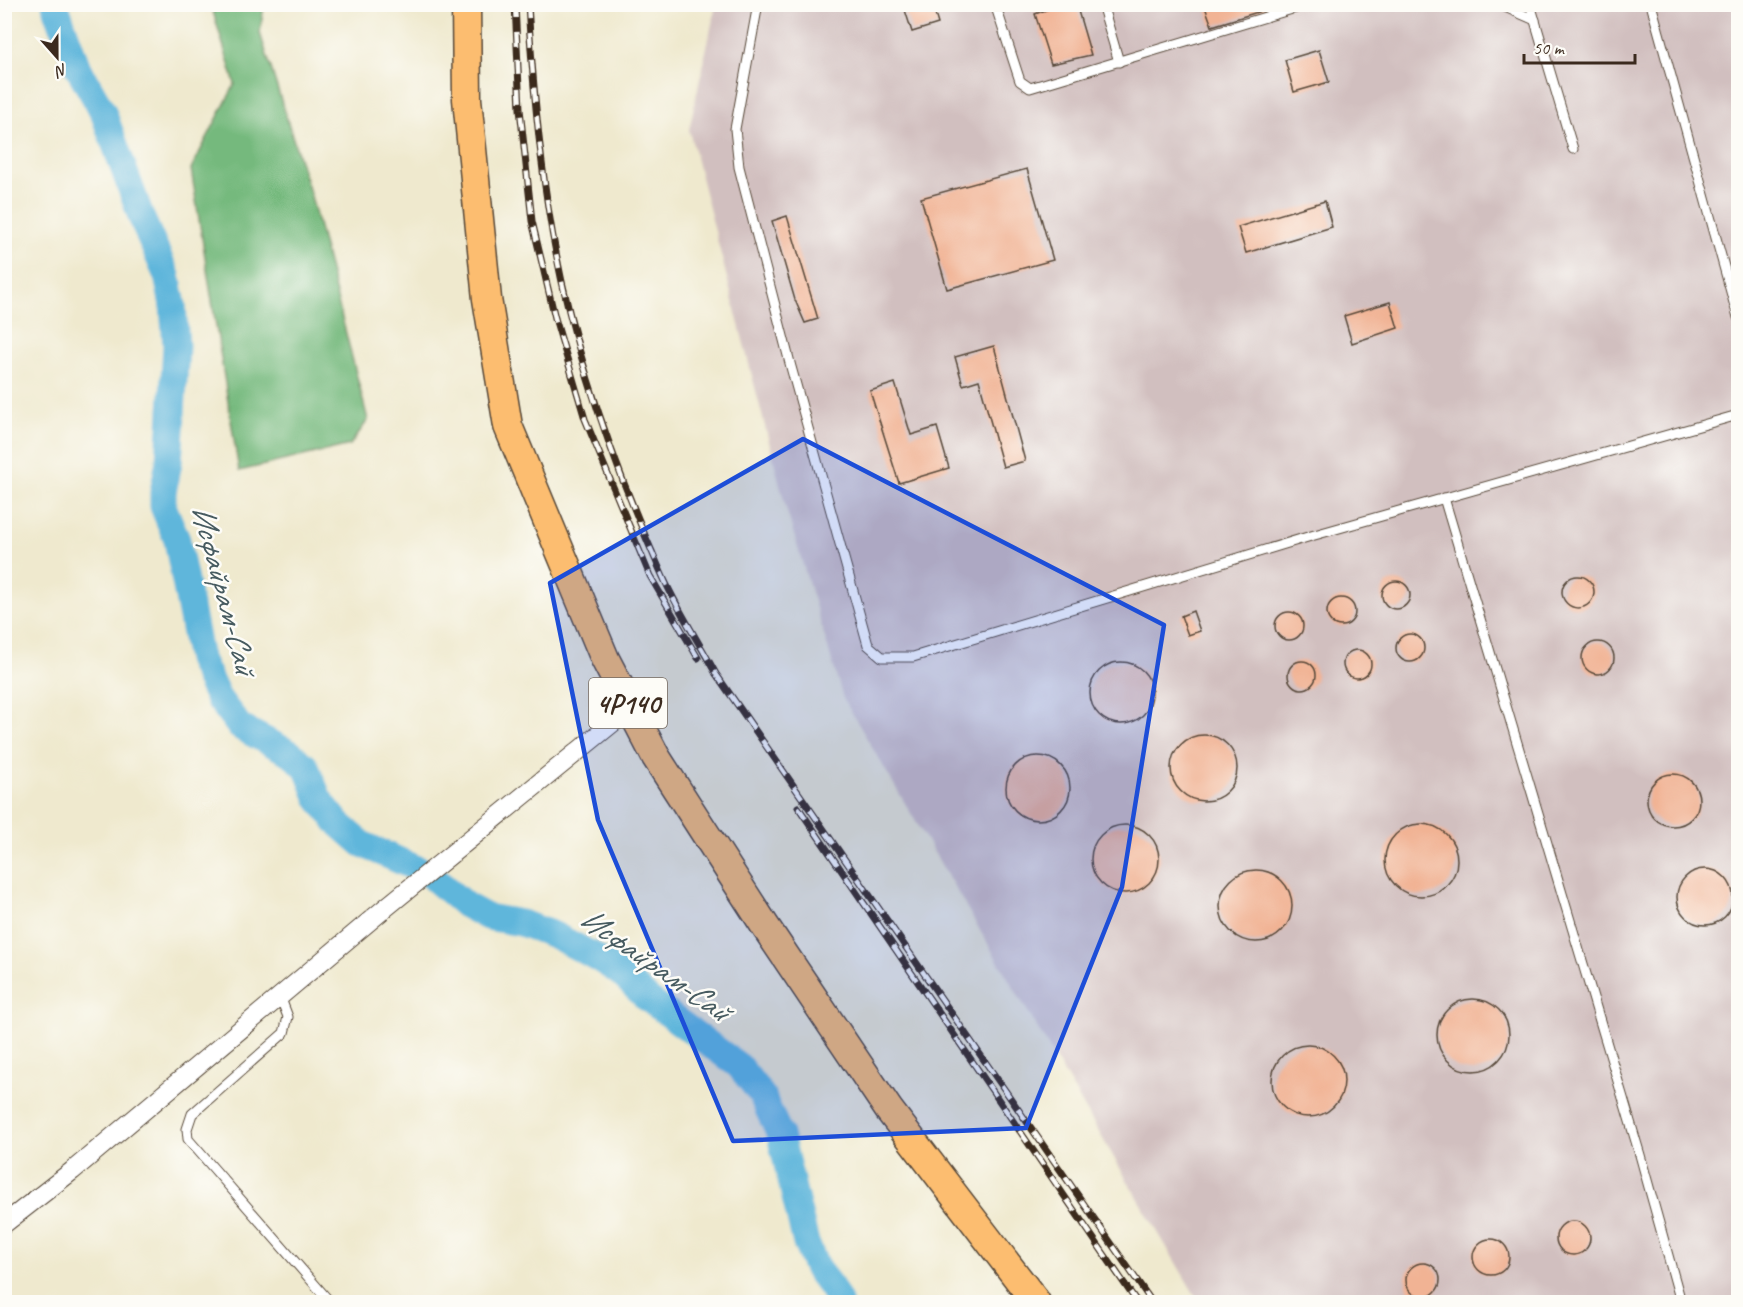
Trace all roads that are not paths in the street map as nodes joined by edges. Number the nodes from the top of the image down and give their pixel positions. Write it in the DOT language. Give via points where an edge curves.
graph roads {
  1 [pos="466,4"];
  2 [pos="758,4"];
  3 [pos="995,4"];
  4 [pos="1102,4"];
  5 [pos="1309,4"];
  6 [pos="1498,4"];
  7 [pos="1530,4"];
  8 [pos="1651,4"];
  9 [pos="1535,20"];
  10 [pos="1119,62"];
  11 [pos="1574,148"];
  12 [pos="1738,317"];
  13 [pos="1738,415"];
  14 [pos="1444,498"];
  15 [pos="631,708"];
  16 [pos="280,996"];
  17 [pos="4,1224"];
  18 [pos="330,1302"];
  19 [pos="1036,1302"];
  20 [pos="1681,1302"];
  1 -- 15 [label="main road, 4P140" via="467,99 488,299 508,426 605,659"];
  2 -- 14 [label="lane" via="736,118 739,167 868,645 882,657 913,657"];
  3 -- 10 [label="lane" via="1020,81 1030,88"];
  4 -- 10 [label="lane"];
  5 -- 10 [label="lane"];
  6 -- 9 [label="lane"];
  7 -- 9 [label="lane"];
  8 -- 12 [label="lane"];
  9 -- 11 [label="lane"];
  13 -- 14 [label="lane"];
  14 -- 20 [label="lane"];
  15 -- 16 [label="street"];
  15 -- 19 [label="main road, 4P140" via="675,787 888,1110"];
  16 -- 17 [label="street"];
  16 -- 18 [label="lane" via="288,1017 284,1033 192,1114 188,1139"];
}
